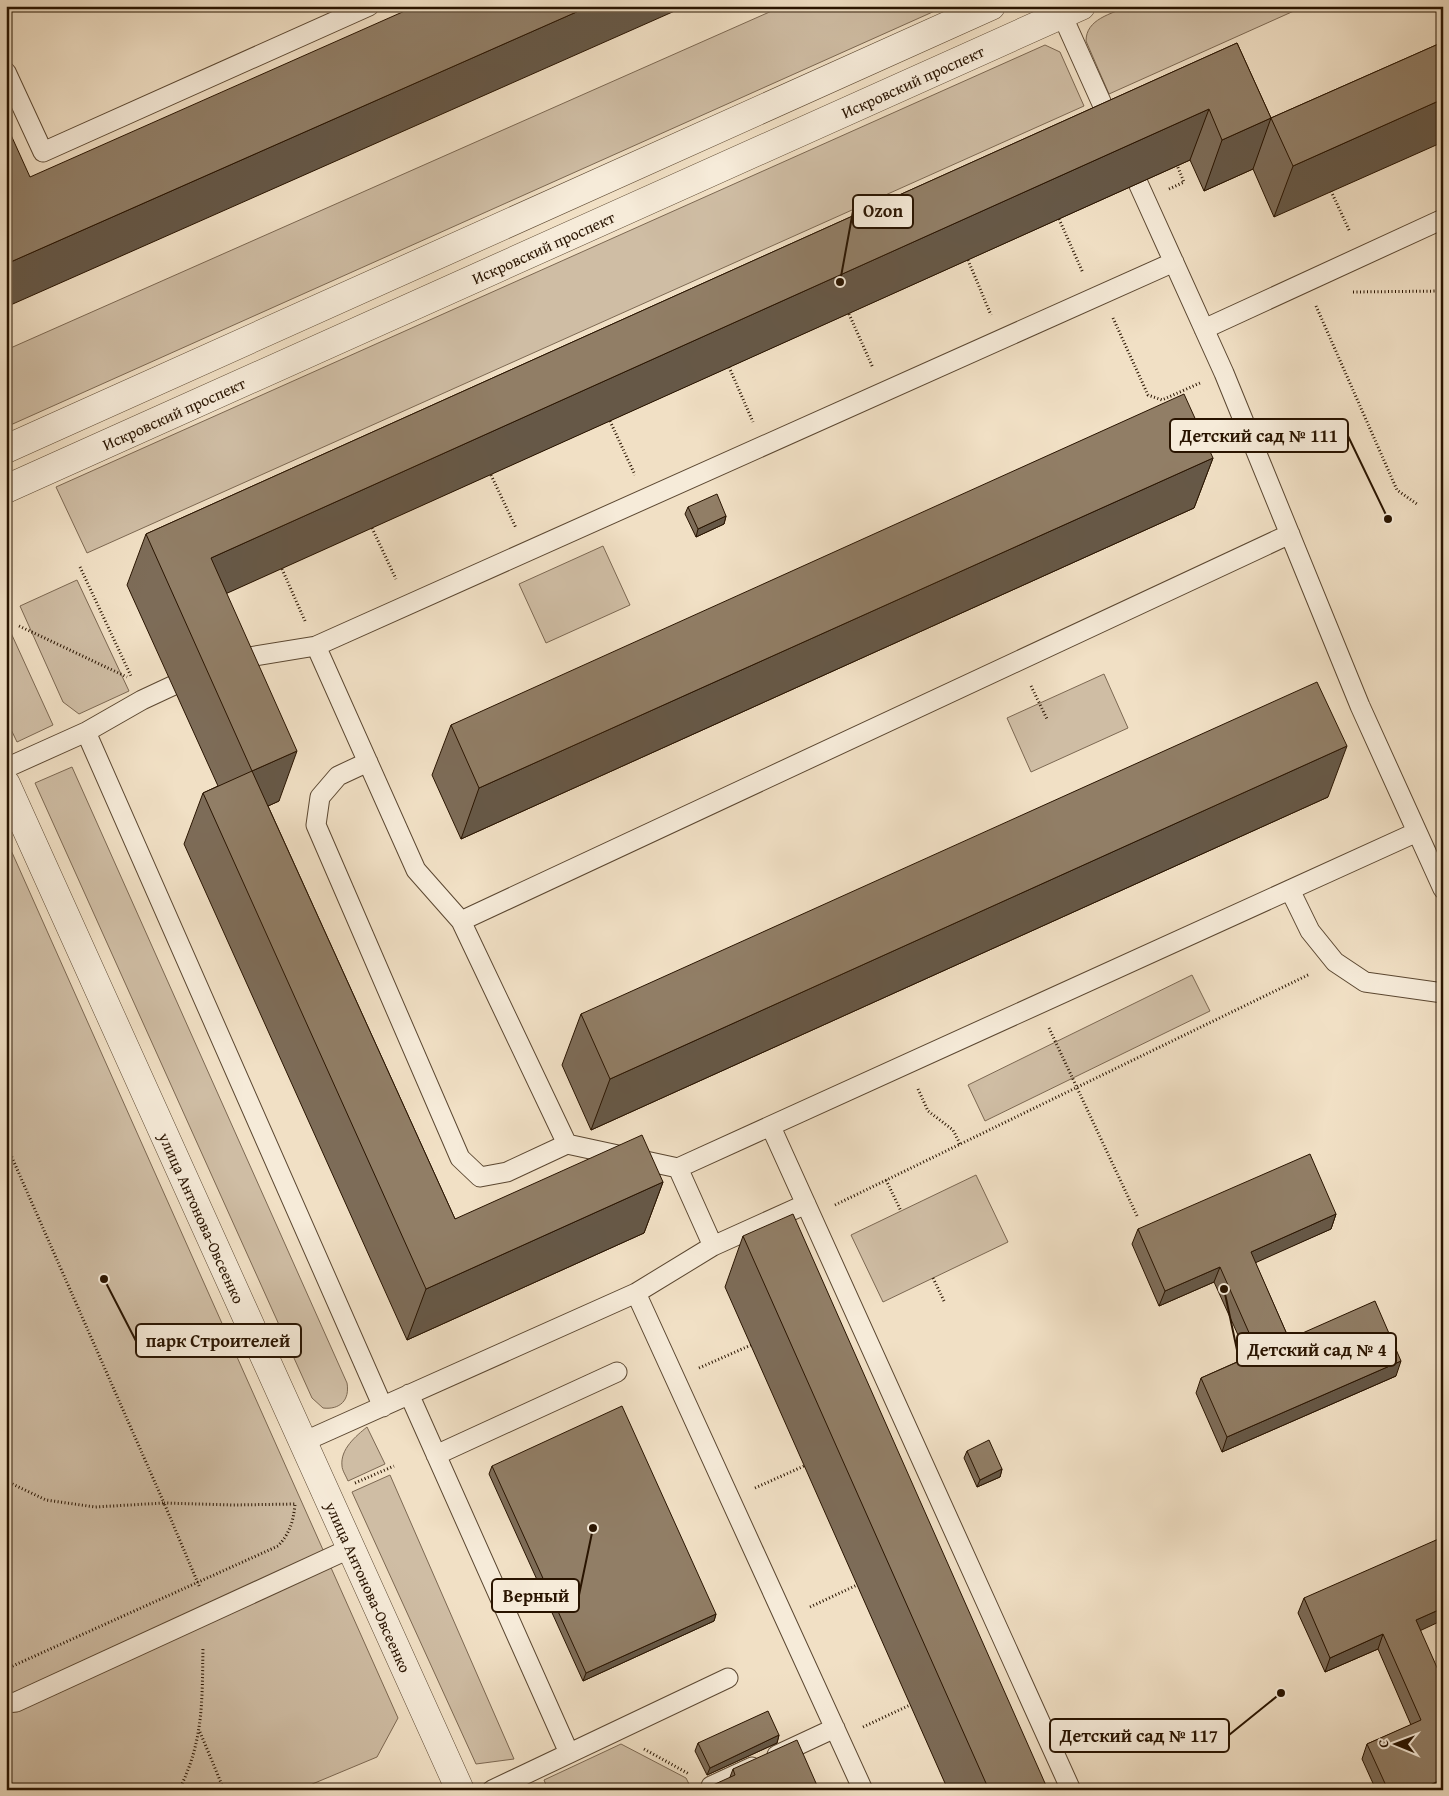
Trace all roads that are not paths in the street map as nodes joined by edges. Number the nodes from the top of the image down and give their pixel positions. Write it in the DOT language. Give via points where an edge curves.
graph roads {
  1 [pos="369,6"];
  2 [pos="991,6"];
  3 [pos="1067,9"];
  4 [pos="6,72"];
  5 [pos="1118,139"];
  6 [pos="1138,183"];
  7 [pos="1443,219"];
  8 [pos="1174,262"];
  9 [pos="1204,329"];
  10 [pos="6,448"];
  11 [pos="6,489"];
  12 [pos="1290,534"];
  13 [pos="316,646"];
  14 [pos="218,666"];
  15 [pos="172,686"];
  16 [pos="86,732"];
  17 [pos="368,762"];
  18 [pos="6,768"];
  19 [pos="6,784"];
  20 [pos="1417,832"];
  21 [pos="1443,889"];
  22 [pos="1290,890"];
  23 [pos="461,921"];
  24 [pos="1443,993"];
  25 [pos="771,1127"];
  26 [pos="567,1144"];
  27 [pos="678,1168"];
  28 [pos="809,1210"];
  29 [pos="713,1246"];
  30 [pos="636,1293"];
  31 [pos="617,1372"];
  32 [pos="409,1394"];
  33 [pos="383,1406"];
  34 [pos="303,1442"];
  35 [pos="436,1454"];
  36 [pos="351,1548"];
  37 [pos="728,1678"];
  38 [pos="6,1703"];
  39 [pos="837,1733"];
  40 [pos="568,1753"];
  41 [pos="711,1786"];
  42 [pos="460,1790"];
  43 [pos="492,1790"];
  44 [pos="863,1790"];
  45 [pos="1071,1790"];
  1 -- 4 [label="lane" via="43,152"];
  2 -- 10 [label="street"];
  3 -- 5 [label="lane"];
  3 -- 11 [label="street, Искровский проспект"];
  6 -- 8 [label="lane"];
  7 -- 9 [label="lane"];
  8 -- 9 [label="lane"];
  8 -- 13 [label="lane"];
  9 -- 12 [label="lane"];
  12 -- 20 [label="lane"];
  12 -- 23 [label="lane"];
  13 -- 14 [label="lane" via="229,661"];
  13 -- 17 [label="lane"];
  15 -- 16 [label="lane"];
  16 -- 18 [label="lane"];
  16 -- 33 [label="lane"];
  17 -- 23 [label="lane" via="416,870"];
  17 -- 26 [label="lane" via="338,776 320,797 316,825 460,1158 480,1178 507,1172"];
  19 -- 34 [label="street, улица Антонова-Овсеенко"];
  20 -- 21 [label="lane"];
  20 -- 22 [label="lane"];
  22 -- 24 [label="lane" via="1310,931 1335,962 1365,982"];
  22 -- 25 [label="lane"];
  23 -- 26 [label="lane"];
  25 -- 27 [label="lane"];
  25 -- 28 [label="lane"];
  26 -- 27 [label="lane"];
  27 -- 29 [label="lane"];
  28 -- 29 [label="lane"];
  28 -- 45 [label="lane"];
  29 -- 30 [label="lane"];
  30 -- 32 [label="lane"];
  30 -- 39 [label="lane"];
  31 -- 35 [label="lane"];
  32 -- 33 [label="lane"];
  32 -- 35 [label="lane"];
  33 -- 34 [label="lane"];
  34 -- 36 [label="street, улица Антонова-Овсеенко"];
  35 -- 40 [label="lane"];
  36 -- 38 [label="lane" via="16,1702"];
  36 -- 42 [label="street, улица Антонова-Овсеенко"];
  37 -- 40 [label="lane"];
  39 -- 41 [label="lane"];
  39 -- 44 [label="lane"];
  40 -- 43 [label="lane"];
}
